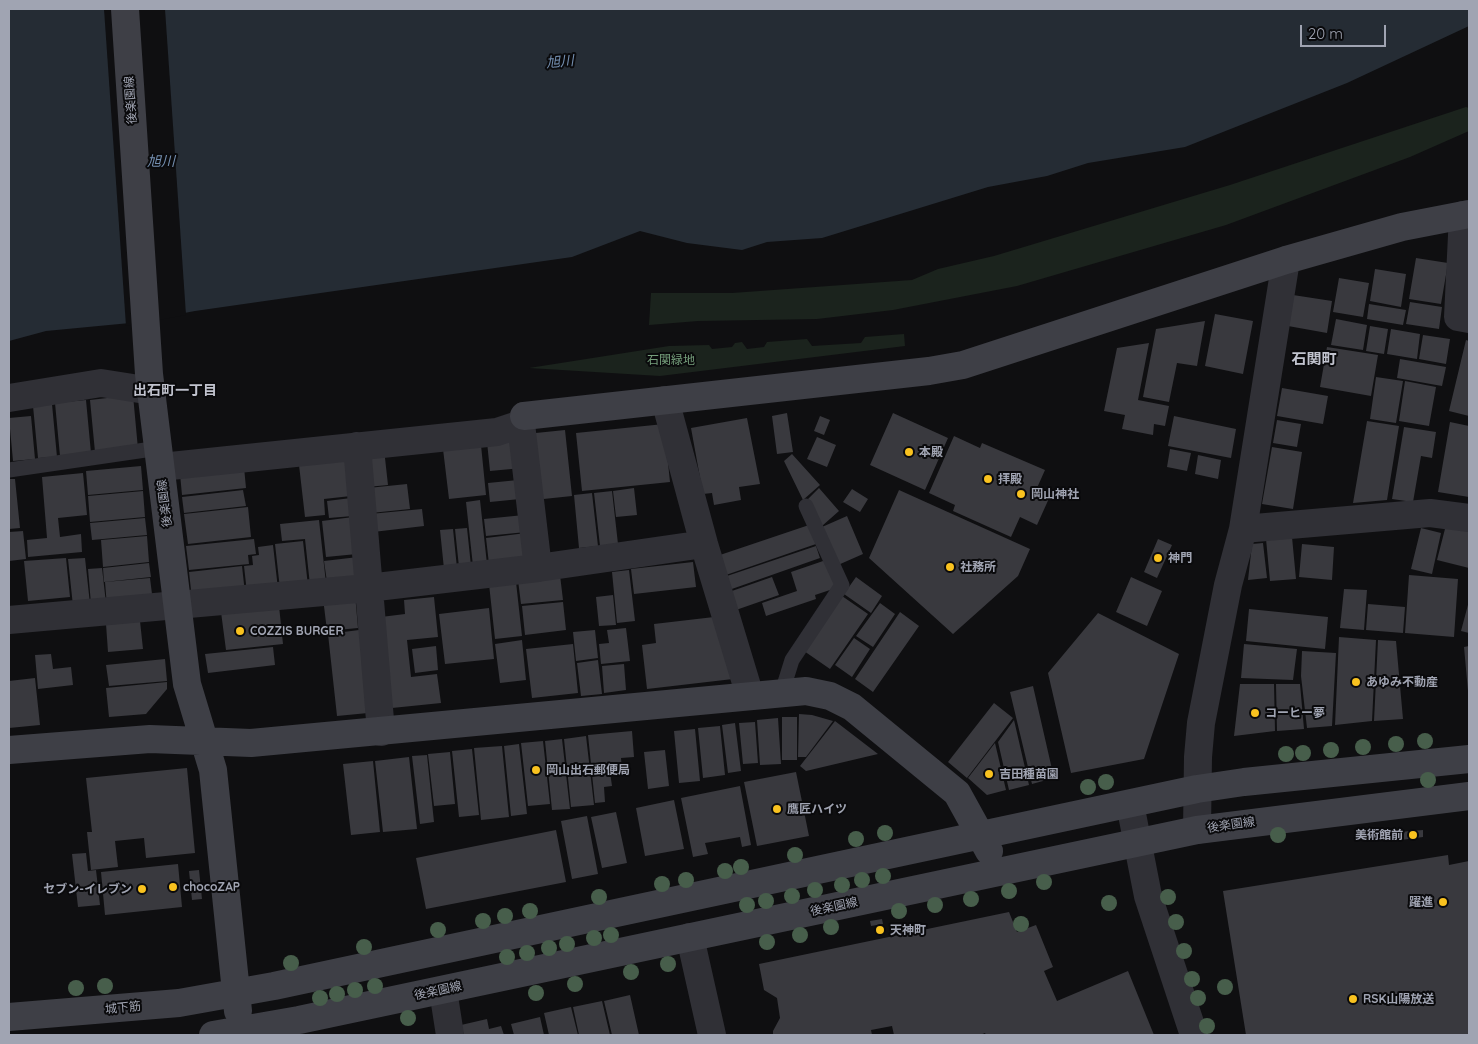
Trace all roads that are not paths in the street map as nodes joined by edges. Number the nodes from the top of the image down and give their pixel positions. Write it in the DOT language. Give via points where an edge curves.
graph roads {
  1 [pos="125,9"];
  2 [pos="1466,215"];
  3 [pos="1286,260"];
  4 [pos="1469,319"];
  5 [pos="150,382"];
  6 [pos="9,398"];
  7 [pos="665,400"];
  8 [pos="522,420"];
  9 [pos="357,446"];
  10 [pos="160,458"];
  11 [pos="9,470"];
  12 [pos="806,506"];
  13 [pos="1469,518"];
  14 [pos="1243,529"];
  15 [pos="704,544"];
  16 [pos="538,568"];
  17 [pos="368,588"];
  18 [pos="178,606"];
  19 [pos="9,620"];
  20 [pos="782,692"];
  21 [pos="750,696"];
  22 [pos="381,732"];
  23 [pos="204,740"];
  24 [pos="9,750"];
  25 [pos="1469,759"];
  26 [pos="1197,789"];
  27 [pos="1469,796"];
  28 [pos="1130,804"];
  29 [pos="1197,830"];
  30 [pos="981,836"];
  31 [pos="1138,843"];
  32 [pos="1000,872"];
  33 [pos="690,938"];
  34 [pos="443,990"];
  35 [pos="236,993"];
  36 [pos="9,1017"];
  37 [pos="240,1033"];
  38 [pos="213,1035"];
  39 [pos="450,1035"];
  40 [pos="712,1035"];
  41 [pos="1194,1035"];
  1 -- 5 [label="main road, 後楽園線"];
  2 -- 3 [label="main road" via="1402,226"];
  2 -- 4 [label="street" via="1458,317"];
  3 -- 7 [label="main road" via="963,365"];
  3 -- 14 [label="street"];
  5 -- 6 [label="street" via="100,383"];
  5 -- 10 [label="main road, 後楽園線"];
  7 -- 8 [label="main road"];
  7 -- 15 [label="street"];
  8 -- 9 [label="street" via="497,432"];
  8 -- 16 [label="street"];
  9 -- 10 [label="street"];
  9 -- 17 [label="street"];
  10 -- 11 [label="lane"];
  10 -- 18 [label="main road, 後楽園線"];
  12 -- 20 [label="lane" via="842,585 792,660"];
  13 -- 14 [label="street" via="1430,513"];
  14 -- 26 [label="street" via="1228,585 1201,723"];
  15 -- 16 [label="street"];
  15 -- 21 [label="street"];
  16 -- 17 [label="street"];
  17 -- 18 [label="street"];
  17 -- 22 [label="street"];
  18 -- 19 [label="street"];
  18 -- 23 [label="main road, 後楽園線" via="187,684"];
  20 -- 21 [label="main road"];
  20 -- 30 [label="main road" via="830,696 852,707 957,793"];
  21 -- 22 [label="main road"];
  22 -- 23 [label="main road" via="251,742"];
  23 -- 24 [label="main road" via="150,739"];
  23 -- 35 [label="main road, 後楽園線" via="213,770"];
  25 -- 26 [label="main road"];
  26 -- 28 [label="main road"];
  26 -- 29 [label="street"];
  27 -- 29 [label="main road, 後楽園線"];
  28 -- 30 [label="main road"];
  28 -- 31 [label="street"];
  29 -- 31 [label="main road, 後楽園線"];
  30 -- 32 [label="main road"];
  30 -- 35 [label="main road"];
  31 -- 32 [label="main road, 後楽園線"];
  31 -- 41 [label="street" via="1148,896"];
  32 -- 33 [label="main road, 後楽園線"];
  33 -- 34 [label="main road, 後楽園線"];
  33 -- 40 [label="street"];
  34 -- 37 [label="main road, 後楽園線"];
  34 -- 39 [label="street"];
  35 -- 36 [label="main road, 城下筋" via="179,1003"];
  35 -- 37 [label="main road, 後楽園線"];
  37 -- 38 [label="main road"];
}
